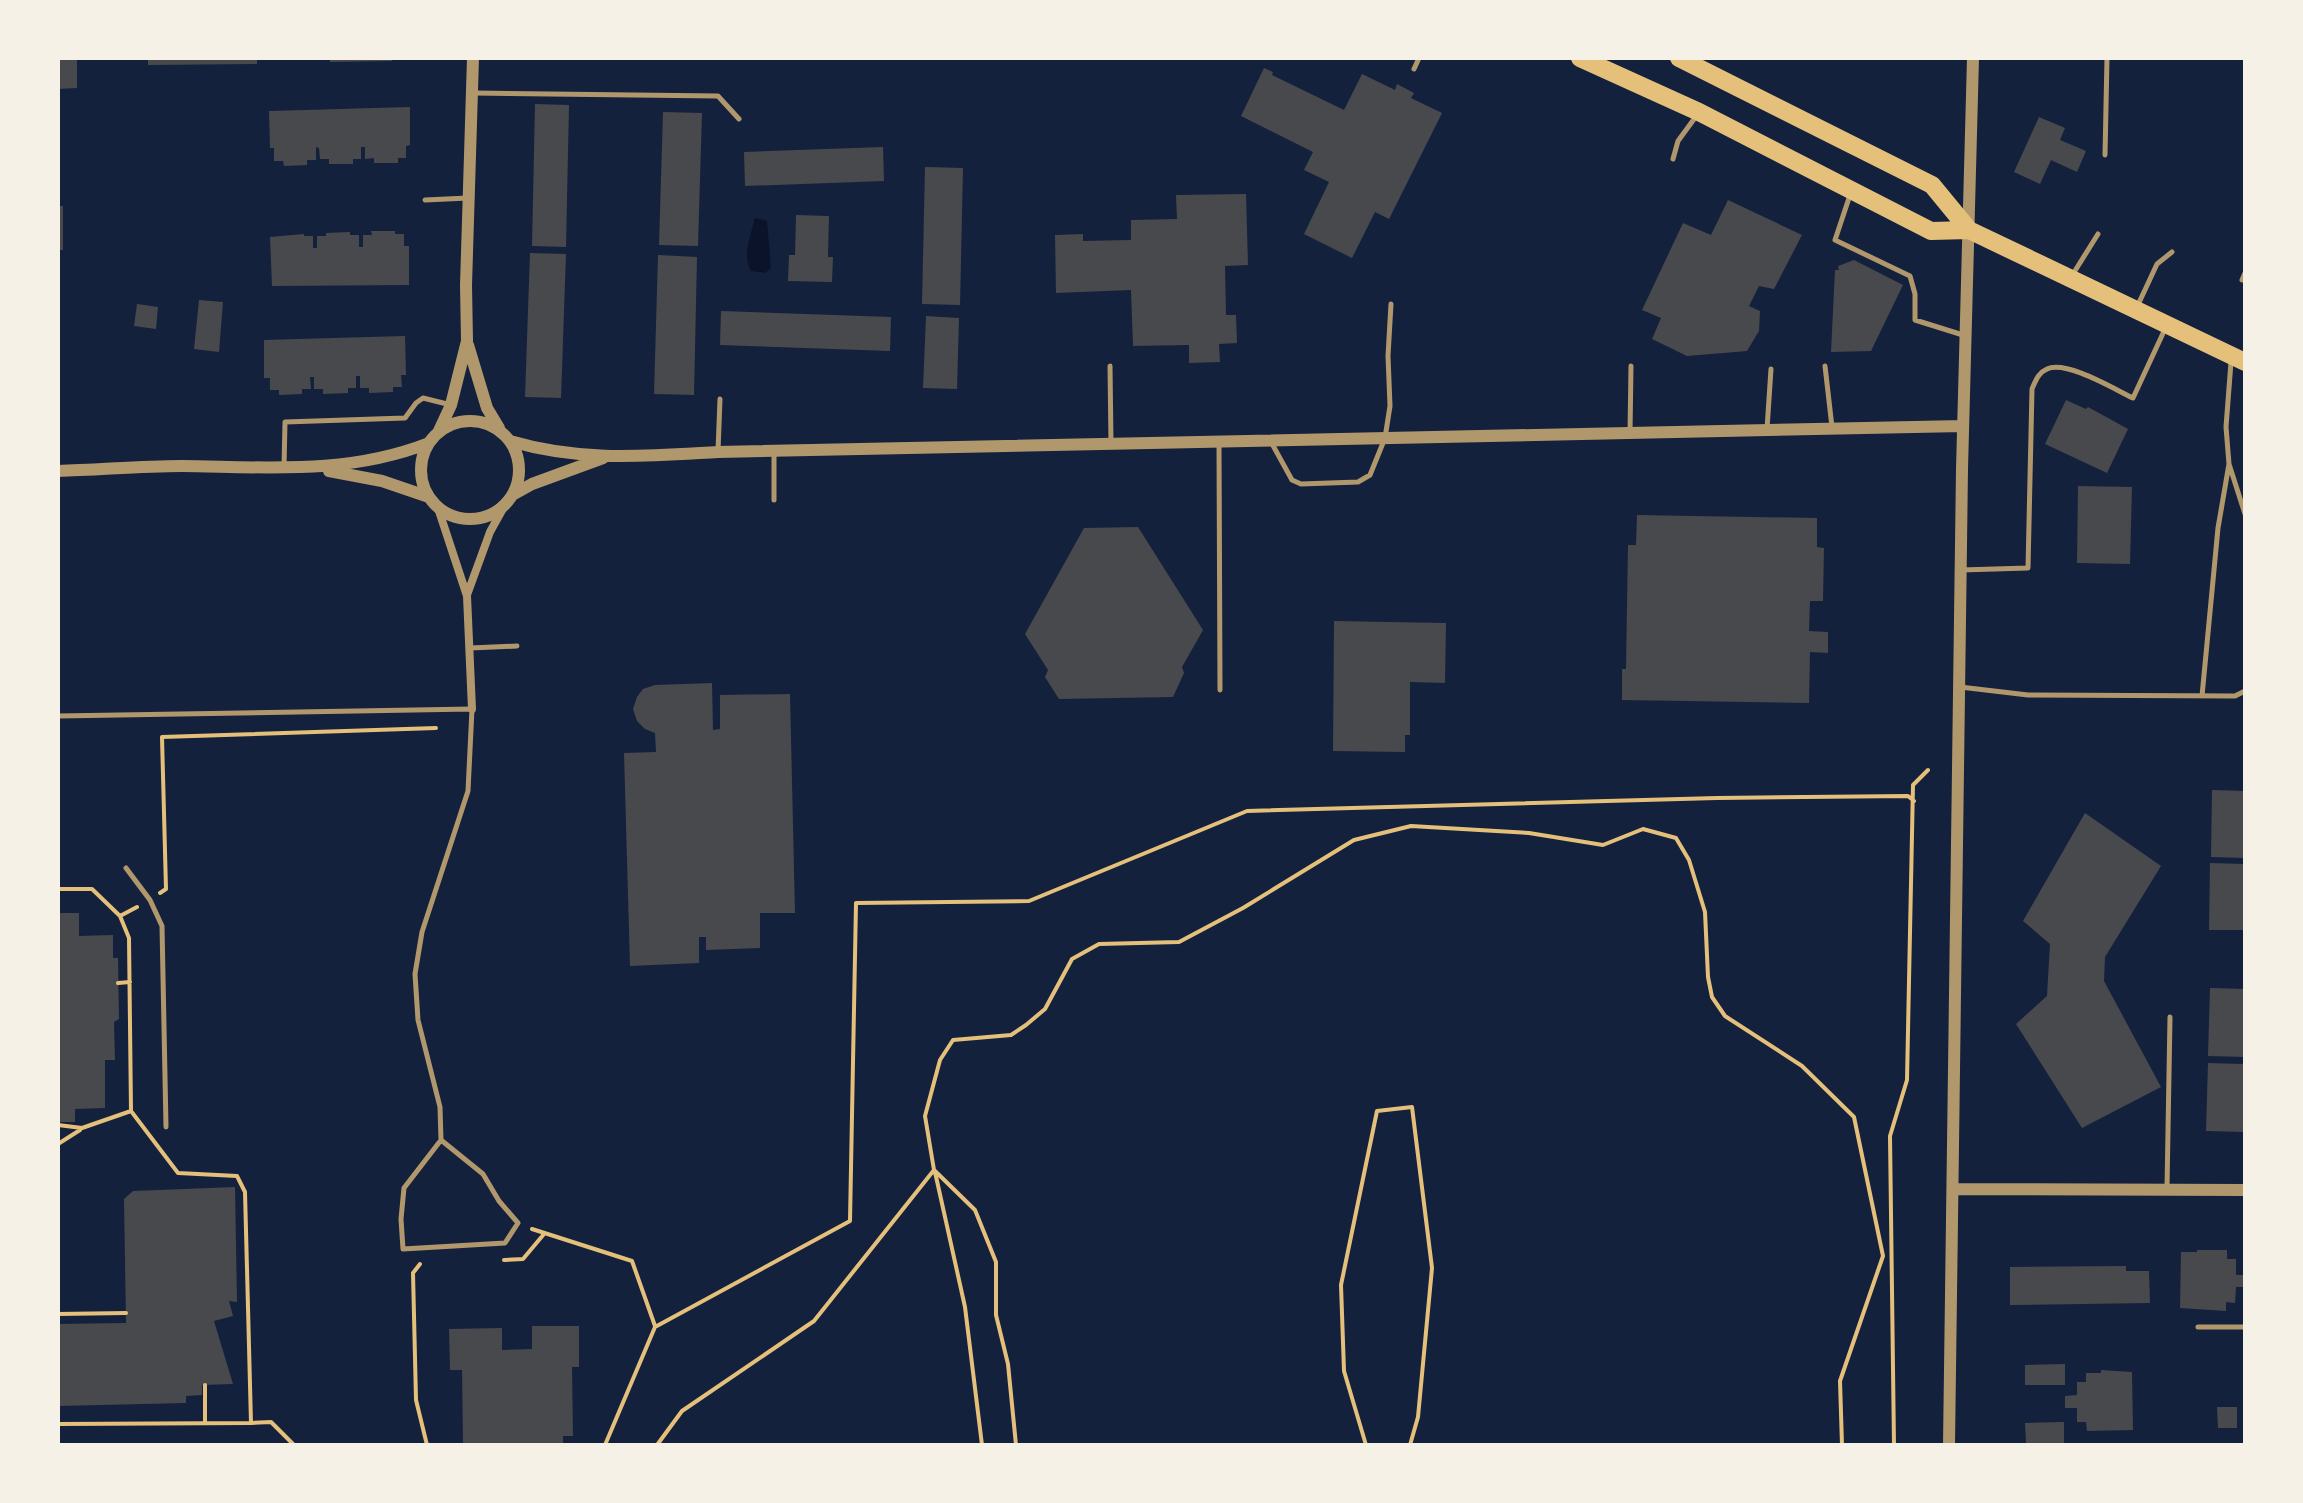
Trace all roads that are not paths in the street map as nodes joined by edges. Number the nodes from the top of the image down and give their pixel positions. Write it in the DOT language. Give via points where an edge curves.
graph roads {
  1 [pos="473,58"];
  2 [pos="1419,58"];
  3 [pos="1580,58"];
  4 [pos="1679,58"];
  5 [pos="1973,58"];
  6 [pos="2107,58"];
  7 [pos="1414,69"];
  8 [pos="472,93"];
  9 [pos="1699,112"];
  10 [pos="739,119"];
  11 [pos="2105,155"];
  12 [pos="1673,159"];
  13 [pos="1852,190"];
  14 [pos="469,198"];
  15 [pos="425,200"];
  16 [pos="1969,230"];
  17 [pos="2098,234"];
  18 [pos="2172,252"];
  19 [pos="2245,273"];
  20 [pos="2070,278"];
  21 [pos="2242,280"];
  22 [pos="1391,304"];
  23 [pos="2136,310"];
  24 [pos="2168,325"];
  25 [pos="1965,335"];
  26 [pos="467,341"];
  27 [pos="2238,358"];
  28 [pos="1110,366"];
  29 [pos="1631,366"];
  30 [pos="1825,366"];
  31 [pos="1771,369"];
  32 [pos="720,399"];
  33 [pos="451,405"];
  34 [pos="1963,426"];
  35 [pos="1832,428"];
  36 [pos="1767,430"];
  37 [pos="1630,433"];
  38 [pos="505,436"];
  39 [pos="434,438"];
  40 [pos="1385,438"];
  41 [pos="1271,441"];
  42 [pos="1219,442"];
  43 [pos="1111,443"];
  44 [pos="774,451"];
  45 [pos="718,452"];
  46 [pos="604,458"];
  47 [pos="2229,464"];
  48 [pos="284,468"];
  49 [pos="318,468"];
  50 [pos="58,471"];
  51 [pos="514,494"];
  52 [pos="429,497"];
  53 [pos="774,500"];
  54 [pos="505,505"];
  55 [pos="438,508"];
  56 [pos="2245,514"];
  57 [pos="1961,570"];
  58 [pos="467,596"];
  59 [pos="517,646"];
  60 [pos="469,648"];
  61 [pos="1959,686"];
  62 [pos="1220,690"];
  63 [pos="2245,691"];
  64 [pos="2202,696"];
  65 [pos="472,709"];
  66 [pos="58,716"];
  67 [pos="126,868"];
  68 [pos="2170,1017"];
  69 [pos="166,1127"];
  70 [pos="441,1140"];
  71 [pos="1953,1189"];
  72 [pos="2167,1189"];
  73 [pos="2245,1190"];
  74 [pos="2198,1327"];
  75 [pos="2245,1327"];
  76 [pos="1949,1445"];
  1 -- 8 [label="street"];
  2 -- 7 [label="lane"];
  3 -- 9 [label="highway"];
  4 -- 16 [label="highway" via="1932,185"];
  5 -- 16 [label="street"];
  6 -- 11 [label="lane"];
  8 -- 10 [label="lane" via="718,96"];
  8 -- 14 [label="street"];
  9 -- 12 [label="lane" via="1678,141"];
  9 -- 13 [label="highway"];
  13 -- 16 [label="highway" via="1931,231"];
  13 -- 25 [label="lane" via="1835,240 1910,276 1915,320"];
  14 -- 15 [label="lane"];
  14 -- 26 [label="street"];
  16 -- 20 [label="highway"];
  16 -- 25 [label="street"];
  17 -- 20 [label="lane"];
  18 -- 23 [label="lane" via="2157,264"];
  19 -- 21 [label="lane"];
  20 -- 23 [label="highway"];
  22 -- 40 [label="lane"];
  23 -- 24 [label="highway"];
  24 -- 27 [label="highway"];
  24 -- 57 [label="lane" via="2133,398 2066,367 2049,367 2037,376 2032,389 2028,568"];
  25 -- 34 [label="street"];
  26 -- 33 [label="street"];
  26 -- 38 [label="street" via="487,408"];
  27 -- 47 [label="lane" via="2226,427"];
  28 -- 43 [label="lane"];
  29 -- 37 [label="lane"];
  30 -- 35 [label="lane"];
  31 -- 36 [label="lane"];
  32 -- 45 [label="lane"];
  33 -- 39 [label="street"];
  33 -- 48 [label="lane" via="423,398 405,418 285,422"];
  34 -- 35 [label="street"];
  34 -- 57 [label="street"];
  35 -- 36 [label="street"];
  36 -- 37 [label="street"];
  37 -- 40 [label="street"];
  38 -- 39 [label="street" via="475,421 462,422"];
  38 -- 46 [label="street" via="533,448"];
  38 -- 51 [label="street" via="519,467"];
  39 -- 49 [label="street" via="383,458"];
  39 -- 52 [label="street" via="421,470"];
  40 -- 41 [label="street"];
  40 -- 41 [label="lane" via="1370,475 1358,482 1301,484 1292,480"];
  41 -- 42 [label="street"];
  42 -- 43 [label="street"];
  42 -- 62 [label="lane"];
  43 -- 44 [label="street"];
  44 -- 45 [label="street"];
  44 -- 53 [label="lane"];
  45 -- 46 [label="street"];
  46 -- 51 [label="street"];
  47 -- 56 [label="lane"];
  47 -- 64 [label="lane"];
  48 -- 49 [label="street"];
  48 -- 50 [label="street"];
  49 -- 52 [label="street"];
  51 -- 54 [label="street"];
  52 -- 55 [label="street"];
  54 -- 55 [label="street" via="479,519"];
  54 -- 58 [label="street"];
  55 -- 58 [label="street"];
  57 -- 61 [label="street"];
  58 -- 60 [label="street"];
  59 -- 60 [label="lane"];
  60 -- 65 [label="street"];
  61 -- 64 [label="lane" via="2028,695"];
  61 -- 71 [label="street"];
  63 -- 64 [label="lane"];
  65 -- 66 [label="lane"];
  65 -- 70 [label="lane" via="468,791 422,932 415,974 418,1020 440,1107"];
  67 -- 69 [label="lane" via="162,926"];
  68 -- 72 [label="lane"];
  70 -- 70 [label="lane" via="404,1188 403,1249 505,1243 518,1223 483,1174"];
  71 -- 72 [label="street"];
  71 -- 76 [label="street"];
  72 -- 73 [label="street"];
  74 -- 75 [label="lane"];
}
